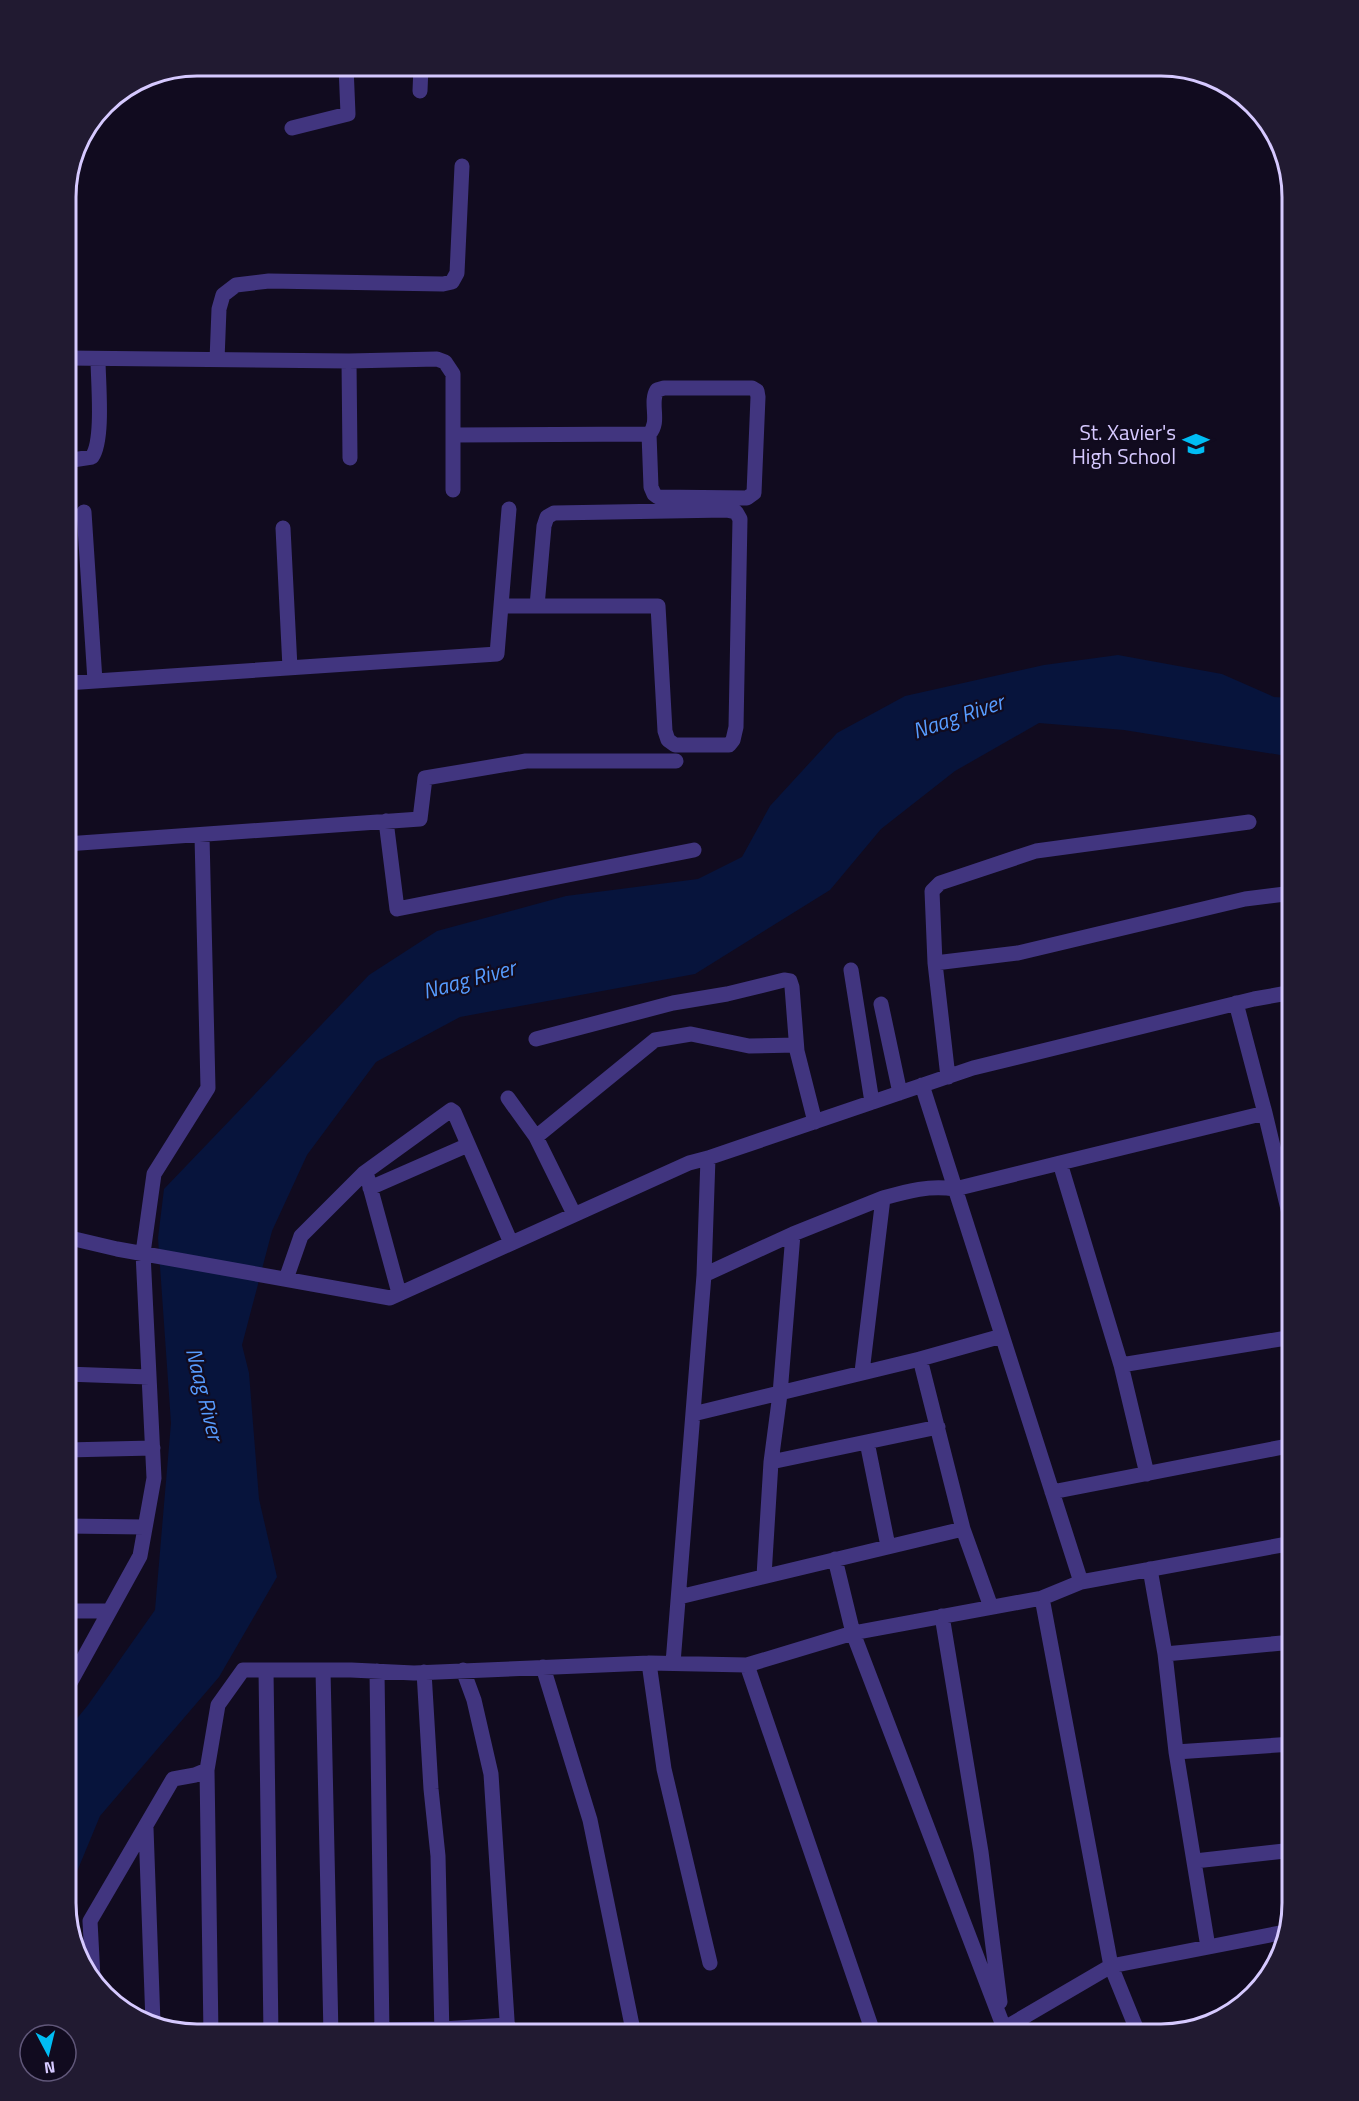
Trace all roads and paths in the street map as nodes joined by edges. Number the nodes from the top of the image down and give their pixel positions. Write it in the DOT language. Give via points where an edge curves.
graph roads {
  1 [pos="346,76"];
  2 [pos="421,76"];
  3 [pos="420,91"];
  4 [pos="292,128"];
  5 [pos="462,166"];
  6 [pos="77,358"];
  7 [pos="98,359"];
  8 [pos="217,360"];
  9 [pos="349,361"];
  10 [pos="649,434"];
  11 [pos="453,435"];
  12 [pos="350,458"];
  13 [pos="77,459"];
  14 [pos="453,490"];
  15 [pos="509,509"];
  16 [pos="84,512"];
  17 [pos="283,528"];
  18 [pos="502,606"];
  19 [pos="537,606"];
  20 [pos="290,668"];
  21 [pos="96,681"];
  22 [pos="77,682"];
  23 [pos="676,761"];
  24 [pos="386,820"];
  25 [pos="1250,822"];
  26 [pos="202,836"];
  27 [pos="77,843"];
  28 [pos="693,850"];
  29 [pos="1282,894"];
  30 [pos="935,963"];
  31 [pos="851,970"];
  32 [pos="1282,994"];
  33 [pos="1236,1003"];
  34 [pos="881,1004"];
  35 [pos="536,1039"];
  36 [pos="796,1045"];
  37 [pos="948,1077"];
  38 [pos="922,1085"];
  39 [pos="900,1093"];
  40 [pos="508,1098"];
  41 [pos="872,1102"];
  42 [pos="1265,1113"];
  43 [pos="815,1122"];
  44 [pos="536,1137"];
  45 [pos="468,1145"];
  46 [pos="708,1158"];
  47 [pos="1060,1163"];
  48 [pos="366,1172"];
  49 [pos="1282,1184"];
  50 [pos="370,1188"];
  51 [pos="955,1189"];
  52 [pos="883,1198"];
  53 [pos="574,1214"];
  54 [pos="793,1234"];
  55 [pos="76,1240"];
  56 [pos="511,1243"];
  57 [pos="143,1253"];
  58 [pos="705,1275"];
  59 [pos="282,1278"];
  60 [pos="399,1293"];
  61 [pos="1002,1336"];
  62 [pos="1282,1339"];
  63 [pos="920,1359"];
  64 [pos="1121,1365"];
  65 [pos="862,1372"];
  66 [pos="76,1374"];
  67 [pos="149,1377"];
  68 [pos="780,1394"];
  69 [pos="693,1414"];
  70 [pos="938,1427"];
  71 [pos="867,1442"];
  72 [pos="1282,1447"];
  73 [pos="153,1448"];
  74 [pos="76,1450"];
  75 [pos="771,1462"];
  76 [pos="1147,1474"];
  77 [pos="1052,1492"];
  78 [pos="76,1526"];
  79 [pos="145,1527"];
  80 [pos="963,1528"];
  81 [pos="1282,1545"];
  82 [pos="888,1546"];
  83 [pos="835,1559"];
  84 [pos="1150,1569"];
  85 [pos="764,1576"];
  86 [pos="1081,1582"];
  87 [pos="679,1598"];
  88 [pos="1042,1598"];
  89 [pos="991,1607"];
  90 [pos="76,1611"];
  91 [pos="109,1611"];
  92 [pos="942,1616"];
  93 [pos="853,1633"];
  94 [pos="1282,1643"];
  95 [pos="1165,1654"];
  96 [pos="649,1663"];
  97 [pos="673,1663"];
  98 [pos="747,1665"];
  99 [pos="543,1667"];
  100 [pos="266,1670"];
  101 [pos="323,1670"];
  102 [pos="463,1670"];
  103 [pos="76,1671"];
  104 [pos="377,1671"];
  105 [pos="424,1672"];
  106 [pos="1282,1745"];
  107 [pos="1176,1752"];
  108 [pos="207,1770"];
  109 [pos="146,1826"];
  110 [pos="1282,1851"];
  111 [pos="1195,1861"];
  112 [pos="1278,1933"];
  113 [pos="85,1947"];
  114 [pos="1208,1947"];
  115 [pos="710,1963"];
  116 [pos="1111,1966"];
  117 [pos="153,2016"];
  118 [pos="211,2024"];
  119 [pos="271,2024"];
  120 [pos="331,2024"];
  121 [pos="382,2024"];
  122 [pos="442,2024"];
  123 [pos="508,2024"];
  124 [pos="632,2024"];
  125 [pos="870,2024"];
  126 [pos="995,2024"];
  127 [pos="997,2024"];
  128 [pos="1012,2024"];
  129 [pos="1135,2024"];
  1 -- 4 [label="street" via="348,114"];
  2 -- 3 [label="street"];
  5 -- 8 [label="street" via="457,273 452,282 269,281 236,285 223,295 219,309"];
  6 -- 7 [label="street"];
  7 -- 8 [label="street"];
  7 -- 13 [label="street" via="96,451 92,457"];
  8 -- 9 [label="street"];
  9 -- 11 [label="street" via="444,362 453,374"];
  9 -- 12 [label="street"];
  10 -- 10 [label="street" via="655,424 657,390 752,388 758,397 754,493 747,498 658,497 651,487"];
  10 -- 11 [label="street"];
  11 -- 14 [label="street"];
  15 -- 18 [label="street"];
  16 -- 21 [label="street"];
  17 -- 20 [label="street"];
  18 -- 19 [label="street"];
  18 -- 20 [label="street" via="497,654"];
  19 -- 19 [label="street" via="658,606 668,740 675,745 729,745 733,740 740,519 736,512 554,513 547,517 544,526"];
  20 -- 21 [label="street"];
  21 -- 22 [label="street"];
  23 -- 24 [label="street" via="525,761 425,778 420,819"];
  24 -- 26 [label="street"];
  24 -- 28 [label="street" via="397,909"];
  25 -- 30 [label="street" via="1036,851 940,883 932,891"];
  26 -- 27 [label="street"];
  26 -- 57 [label="street" via="208,1088 154,1174"];
  29 -- 30 [label="street" via="1245,899 1018,953"];
  30 -- 37 [label="street"];
  31 -- 41 [label="street"];
  32 -- 33 [label="street"];
  33 -- 37 [label="street"];
  33 -- 42 [label="street"];
  34 -- 39 [label="street"];
  35 -- 36 [label="street" via="673,1003 784,980 790,981 792,987"];
  36 -- 43 [label="street"];
  36 -- 44 [label="street" via="749,1046 691,1034 655,1040"];
  37 -- 38 [label="street"];
  38 -- 39 [label="street"];
  38 -- 51 [label="street"];
  39 -- 41 [label="street"];
  40 -- 44 [label="street"];
  41 -- 43 [label="street"];
  42 -- 47 [label="street"];
  42 -- 49 [label="street"];
  43 -- 46 [label="street"];
  44 -- 53 [label="street"];
  45 -- 48 [label="street" via="451,1110"];
  45 -- 50 [label="street"];
  45 -- 56 [label="street"];
  46 -- 53 [label="street" via="689,1162"];
  46 -- 58 [label="street"];
  47 -- 51 [label="street"];
  47 -- 64 [label="street"];
  48 -- 50 [label="street"];
  48 -- 59 [label="street" via="301,1236"];
  50 -- 60 [label="street"];
  51 -- 52 [label="street" via="914,1189"];
  51 -- 61 [label="street"];
  52 -- 54 [label="street"];
  52 -- 65 [label="street"];
  53 -- 56 [label="street"];
  54 -- 58 [label="street"];
  54 -- 68 [label="street"];
  55 -- 57 [label="street"];
  56 -- 60 [label="street"];
  57 -- 59 [label="street"];
  57 -- 67 [label="street"];
  58 -- 69 [label="street"];
  59 -- 60 [label="street" via="390,1298"];
  61 -- 63 [label="street"];
  61 -- 77 [label="street"];
  62 -- 64 [label="street"];
  63 -- 65 [label="street"];
  63 -- 70 [label="street"];
  64 -- 76 [label="street"];
  65 -- 68 [label="street"];
  66 -- 67 [label="street"];
  67 -- 73 [label="street"];
  68 -- 69 [label="street"];
  68 -- 75 [label="street"];
  69 -- 87 [label="street"];
  70 -- 71 [label="street"];
  70 -- 80 [label="street"];
  71 -- 75 [label="street"];
  71 -- 82 [label="street"];
  72 -- 76 [label="street"];
  73 -- 74 [label="street"];
  73 -- 79 [label="street" via="154,1478"];
  75 -- 85 [label="street"];
  76 -- 77 [label="street"];
  77 -- 86 [label="street"];
  78 -- 79 [label="street"];
  79 -- 91 [label="street" via="140,1556"];
  80 -- 82 [label="street"];
  80 -- 89 [label="street"];
  81 -- 84 [label="street"];
  82 -- 83 [label="street"];
  83 -- 85 [label="street"];
  83 -- 93 [label="street"];
  84 -- 86 [label="street"];
  84 -- 95 [label="street"];
  85 -- 87 [label="street"];
  86 -- 88 [label="street"];
  87 -- 97 [label="street"];
  88 -- 89 [label="street"];
  88 -- 116 [label="street"];
  89 -- 92 [label="street"];
  90 -- 91 [label="street"];
  91 -- 103 [label="street"];
  92 -- 93 [label="street"];
  92 -- 127 [label="street" via="981,1852"];
  93 -- 98 [label="street"];
  93 -- 126 [label="street"];
  94 -- 95 [label="street"];
  95 -- 107 [label="street"];
  96 -- 97 [label="street"];
  96 -- 99 [label="street"];
  96 -- 115 [label="street" via="664,1769"];
  97 -- 98 [label="street"];
  98 -- 125 [label="street"];
  99 -- 102 [label="street"];
  99 -- 124 [label="street" via="590,1820"];
  100 -- 101 [label="street"];
  100 -- 108 [label="street" via="243,1670 218,1705"];
  100 -- 119 [label="street"];
  101 -- 104 [label="street"];
  101 -- 120 [label="street"];
  102 -- 105 [label="street"];
  102 -- 123 [label="street" via="491,1774"];
  104 -- 105 [label="street"];
  104 -- 121 [label="street"];
  105 -- 122 [label="street" via="438,1856"];
  106 -- 107 [label="street"];
  107 -- 111 [label="street"];
  108 -- 109 [label="street" via="173,1779"];
  108 -- 118 [label="street"];
  109 -- 113 [label="street" via="90,1921"];
  109 -- 117 [label="street"];
  110 -- 111 [label="street"];
  111 -- 114 [label="street"];
  112 -- 114 [label="street"];
  114 -- 116 [label="street"];
  116 -- 128 [label="street"];
  116 -- 129 [label="street"];
}
